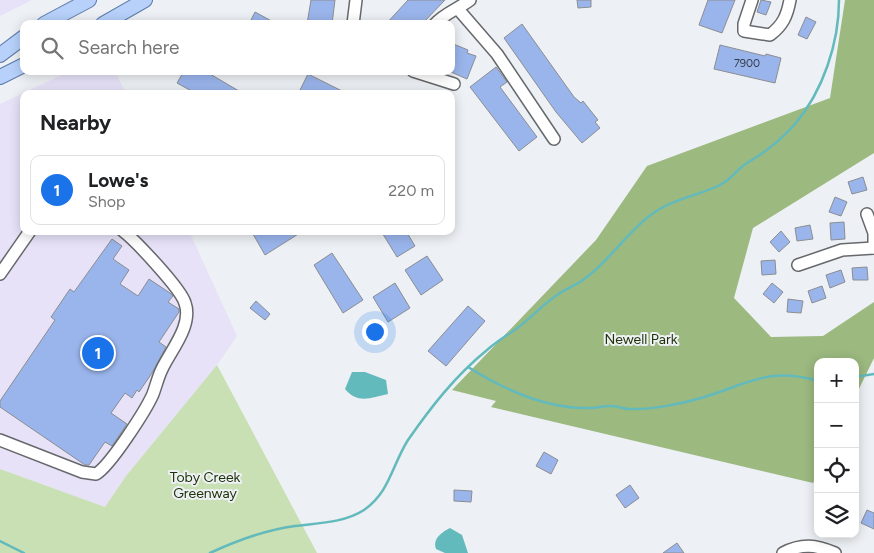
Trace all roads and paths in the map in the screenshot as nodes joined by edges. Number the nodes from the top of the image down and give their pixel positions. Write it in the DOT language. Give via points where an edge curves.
graph roads {
  1 [pos="89,0"];
  2 [pos="138,0"];
  3 [pos="145,0"];
  4 [pos="356,0"];
  5 [pos="470,0"];
  6 [pos="752,0"];
  7 [pos="790,0"];
  8 [pos="458,9"];
  9 [pos="123,13"];
  10 [pos="52,20"];
  11 [pos="110,20"];
  12 [pos="354,20"];
  13 [pos="439,20"];
  14 [pos="20,38"];
  15 [pos="20,39"];
  16 [pos="0,46"];
  17 [pos="0,55"];
  18 [pos="20,67"];
  19 [pos="426,75"];
  20 [pos="0,77"];
  21 [pos="454,84"];
  22 [pos="554,139"];
  23 [pos="867,214"];
  24 [pos="27,235"];
  25 [pos="129,235"];
  26 [pos="874,248"];
  27 [pos="798,265"];
  28 [pos="0,274"];
  29 [pos="0,440"];
  30 [pos="783,553"];
  31 [pos="835,553"];
  1 -- 10 [label="main road"];
  2 -- 9 [label="main road"];
  3 -- 9 [label="main road"];
  4 -- 12 [label="street"];
  5 -- 8 [label="street"];
  6 -- 7 [label="street" via="744,31 770,35 787,15"];
  8 -- 13 [label="street" via="444,14"];
  8 -- 22 [label="street" via="497,54"];
  9 -- 11 [label="main road"];
  14 -- 16 [label="main road"];
  15 -- 17 [label="main road"];
  18 -- 20 [label="main road"];
  19 -- 21 [label="street"];
  23 -- 26 [label="street" via="874,233"];
  24 -- 28 [label="street"];
  25 -- 29 [label="street" via="186,304 181,333 142,414 108,463 96,474 82,472"];
  26 -- 27 [label="street" via="842,250"];
  30 -- 31 [label="street" via="801,545 810,545"];
}
